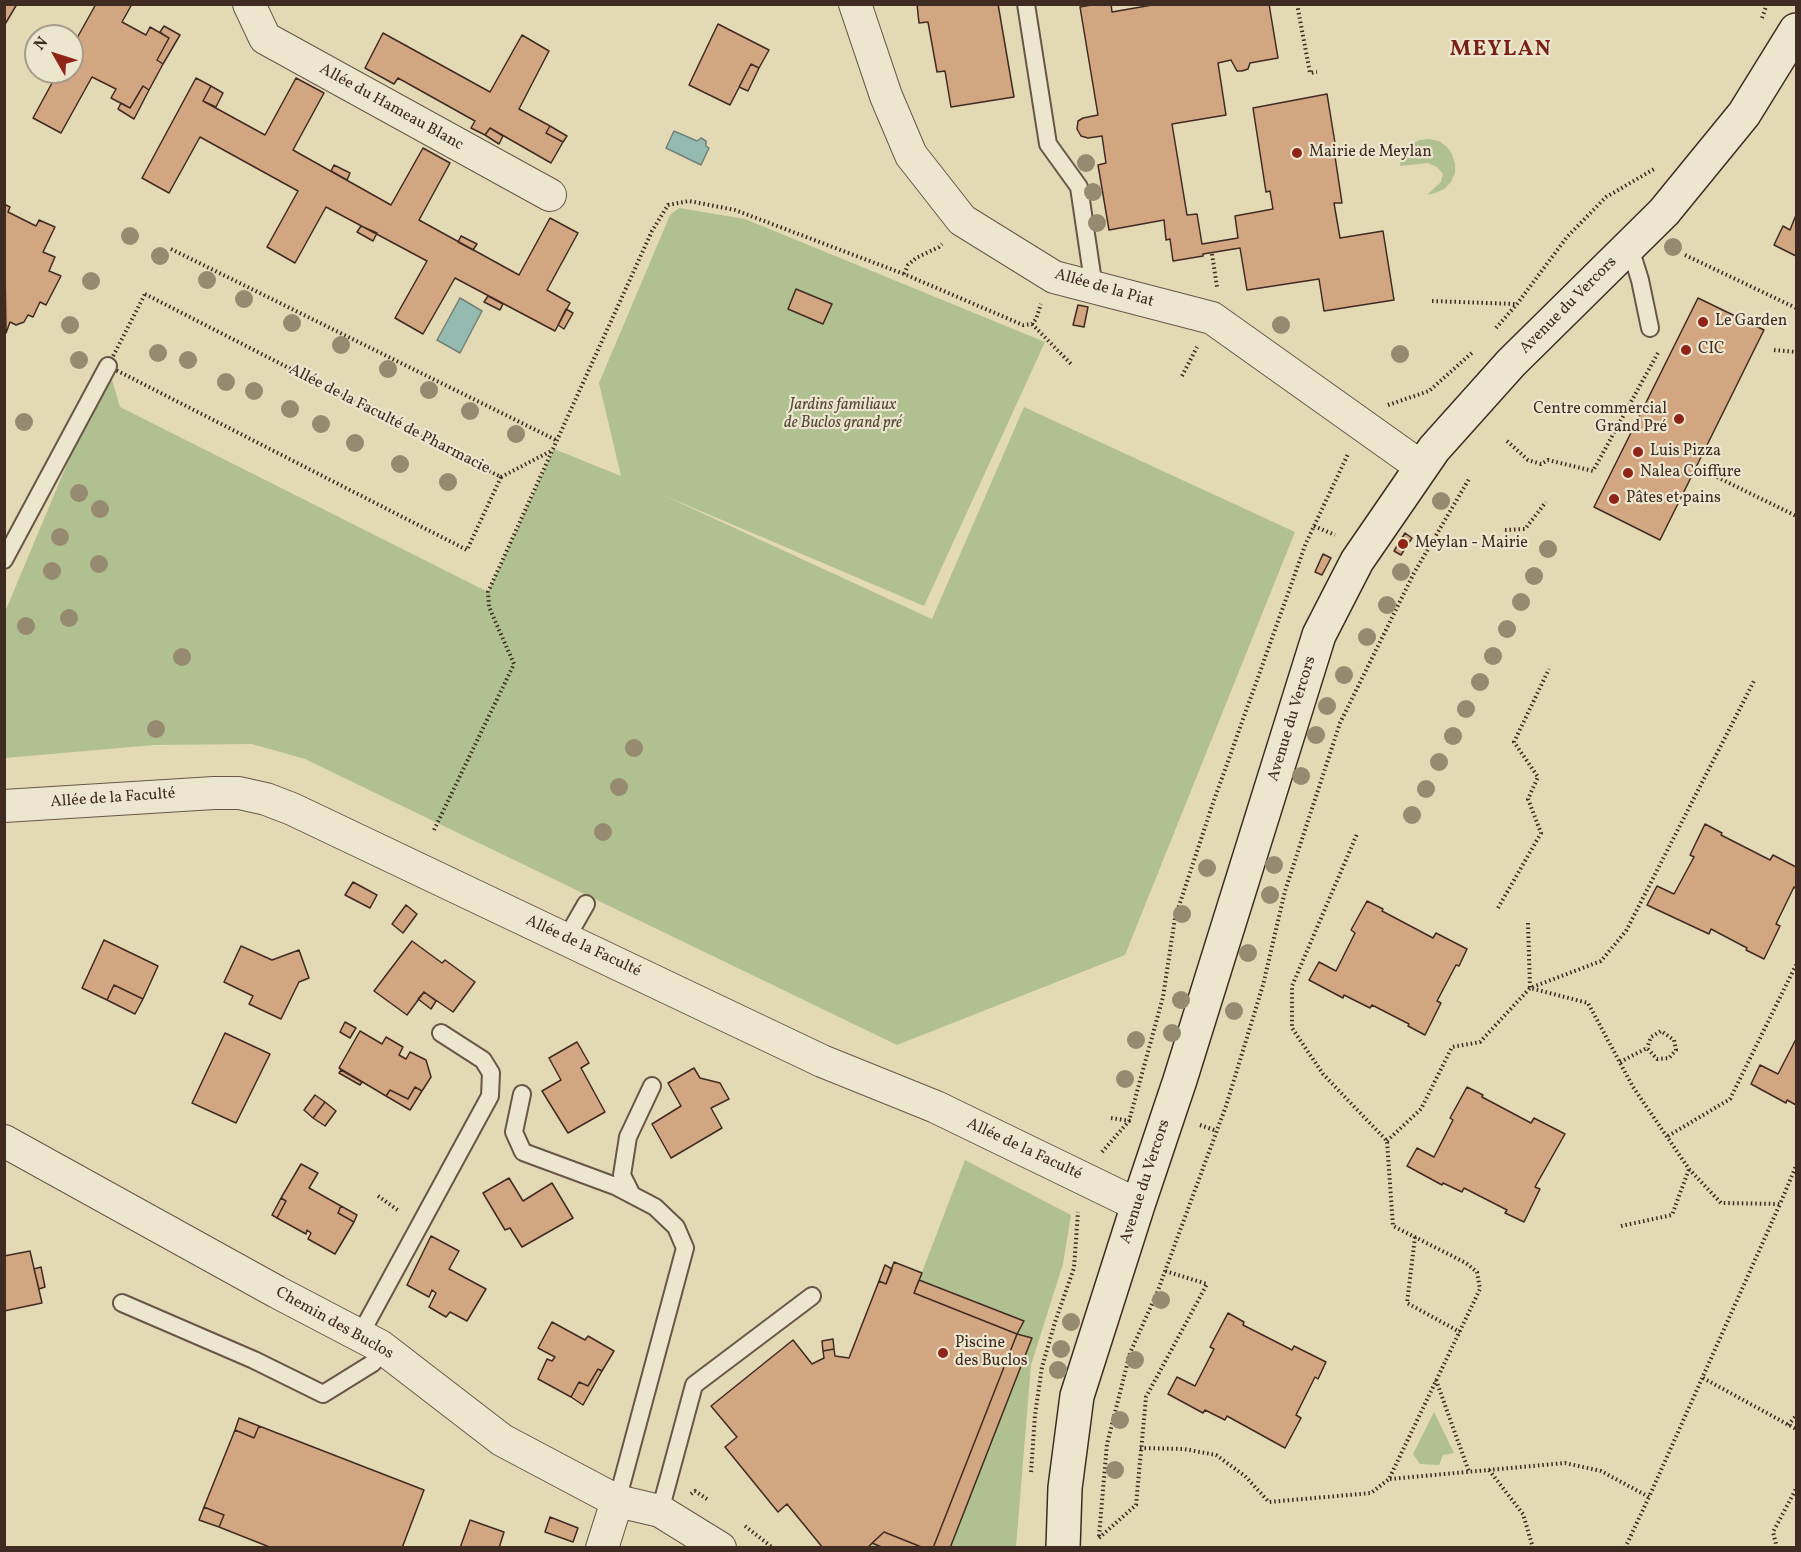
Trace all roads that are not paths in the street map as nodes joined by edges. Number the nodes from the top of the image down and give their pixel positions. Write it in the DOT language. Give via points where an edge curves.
graph roads {
  1 [pos="249,4"];
  2 [pos="855,4"];
  3 [pos="1026,4"];
  4 [pos="1797,30"];
  5 [pos="550,195"];
  6 [pos="1629,245"];
  7 [pos="1094,288"];
  8 [pos="1650,328"];
  9 [pos="108,366"];
  10 [pos="1420,466"];
  11 [pos="4,560"];
  12 [pos="4,806"];
  13 [pos="586,904"];
  14 [pos="566,939"];
  15 [pos="441,1033"];
  16 [pos="652,1086"];
  17 [pos="522,1094"];
  18 [pos="4,1141"];
  19 [pos="632,1195"];
  20 [pos="1138,1205"];
  21 [pos="812,1296"];
  22 [pos="122,1303"];
  23 [pos="370,1341"];
  24 [pos="617,1501"];
  25 [pos="660,1512"];
  26 [pos="602,1548"];
  27 [pos="720,1548"];
  28 [pos="1063,1548"];
  1 -- 5 [label="street, Allée du Hameau Blanc" via="265,38"];
  2 -- 7 [label="street, Allée de la Piat" via="886,96 911,154 962,220 1051,275"];
  3 -- 7 [label="lane" via="1048,144 1079,187"];
  4 -- 6 [label="street, Avenue du Vercors" via="1744,114 1664,212"];
  6 -- 8 [label="lane"];
  6 -- 10 [label="street, Avenue du Vercors" via="1511,363"];
  7 -- 10 [label="street, Allée de la Piat" via="1212,318"];
  9 -- 11 [label="lane"];
  10 -- 20 [label="street, Avenue du Vercors" via="1357,561 1318,635"];
  12 -- 14 [label="street, Allée de la Faculté" via="214,793 266,799"];
  13 -- 14 [label="lane"];
  14 -- 20 [label="street, Allée de la Faculté" via="822,1061 936,1107"];
  15 -- 23 [label="lane" via="483,1059 491,1073 490,1096"];
  16 -- 19 [label="lane" via="628,1137 622,1175"];
  17 -- 19 [label="lane" via="514,1132 523,1152"];
  18 -- 23 [label="street, Chemin des Buclos"];
  19 -- 24 [label="lane" via="655,1207 676,1227 685,1248"];
  20 -- 28 [label="street, Avenue du Vercors" via="1077,1396 1065,1488"];
  21 -- 25 [label="lane" via="694,1385"];
  22 -- 23 [label="lane" via="323,1394 373,1363"];
  23 -- 24 [label="street, Chemin des Buclos" via="502,1440"];
  24 -- 25 [label="street, Chemin des Buclos"];
  24 -- 26 [label="street"];
  25 -- 27 [label="street, Chemin des Buclos"];
}
